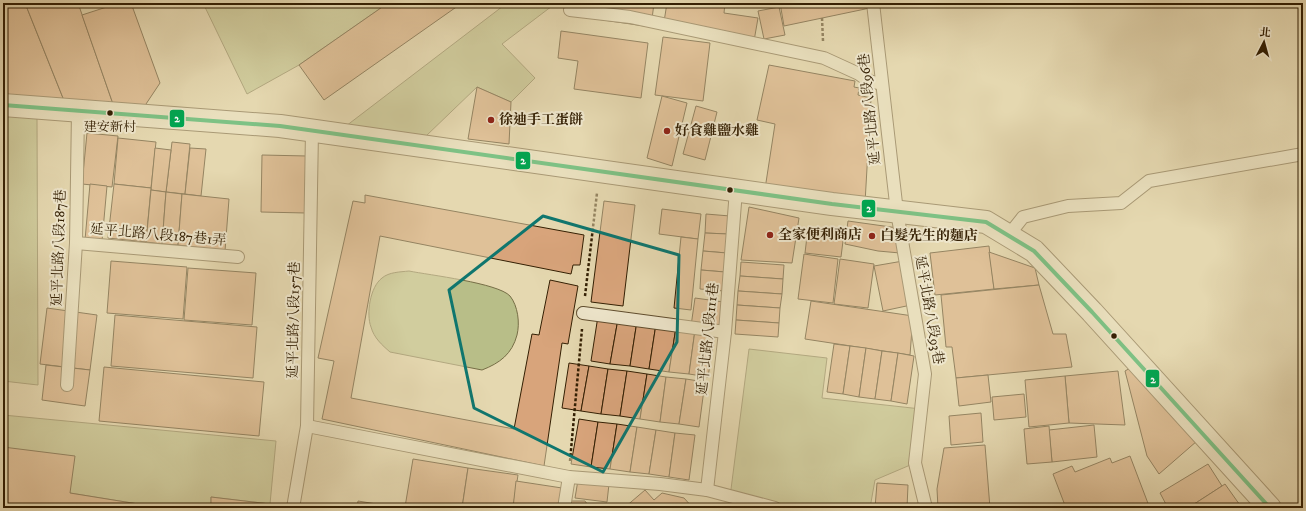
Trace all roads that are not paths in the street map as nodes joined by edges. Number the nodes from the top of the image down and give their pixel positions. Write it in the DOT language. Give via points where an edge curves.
graph roads {
  1 [pos="873,3"];
  2 [pos="570,10"];
  3 [pos="882,84"];
  4 [pos="3,105"];
  5 [pos="78,111"];
  6 [pos="312,131"];
  7 [pos="1303,154"];
  8 [pos="736,190"];
  9 [pos="897,212"];
  10 [pos="1008,236"];
  11 [pos="76,243"];
  12 [pos="238,257"];
  13 [pos="583,313"];
  14 [pos="726,332"];
  15 [pos="67,385"];
  16 [pos="307,426"];
  17 [pos="569,477"];
  18 [pos="706,490"];
  19 [pos="293,508"];
  20 [pos="564,508"];
  21 [pos="775,508"];
  22 [pos="926,508"];
  23 [pos="1270,508"];
  1 -- 3 [label="lane, 延平北路八段96巷"];
  2 -- 3 [label="lane" via="630,16 796,51 824,58 869,81"];
  3 -- 9 [label="lane, 延平北路八段96巷"];
  4 -- 5 [label="street"];
  5 -- 6 [label="street" via="280,126"];
  5 -- 11 [label="lane, 延平北路八段187巷"];
  6 -- 8 [label="street"];
  6 -- 16 [label="lane, 延平北路八段157巷"];
  7 -- 10 [label="lane" via="1149,181 1121,203 1068,206 1023,217"];
  8 -- 9 [label="street"];
  8 -- 14 [label="lane, 延平北路八段111巷"];
  9 -- 10 [label="street" via="986,222"];
  9 -- 22 [label="lane, 延平北路八段93巷" via="925,374 915,463"];
  10 -- 23 [label="street" via="1034,251"];
  11 -- 12 [label="lane, 延平北路八段187巷1弄"];
  11 -- 15 [label="lane, 延平北路八段187巷"];
  13 -- 14 [label="lane"];
  14 -- 18 [label="lane, 延平北路八段111巷"];
  16 -- 17 [label="lane"];
  16 -- 19 [label="lane, 延平北路八段157巷"];
  17 -- 18 [label="lane"];
  17 -- 20 [label="lane"];
  18 -- 21 [label="lane"];
}
